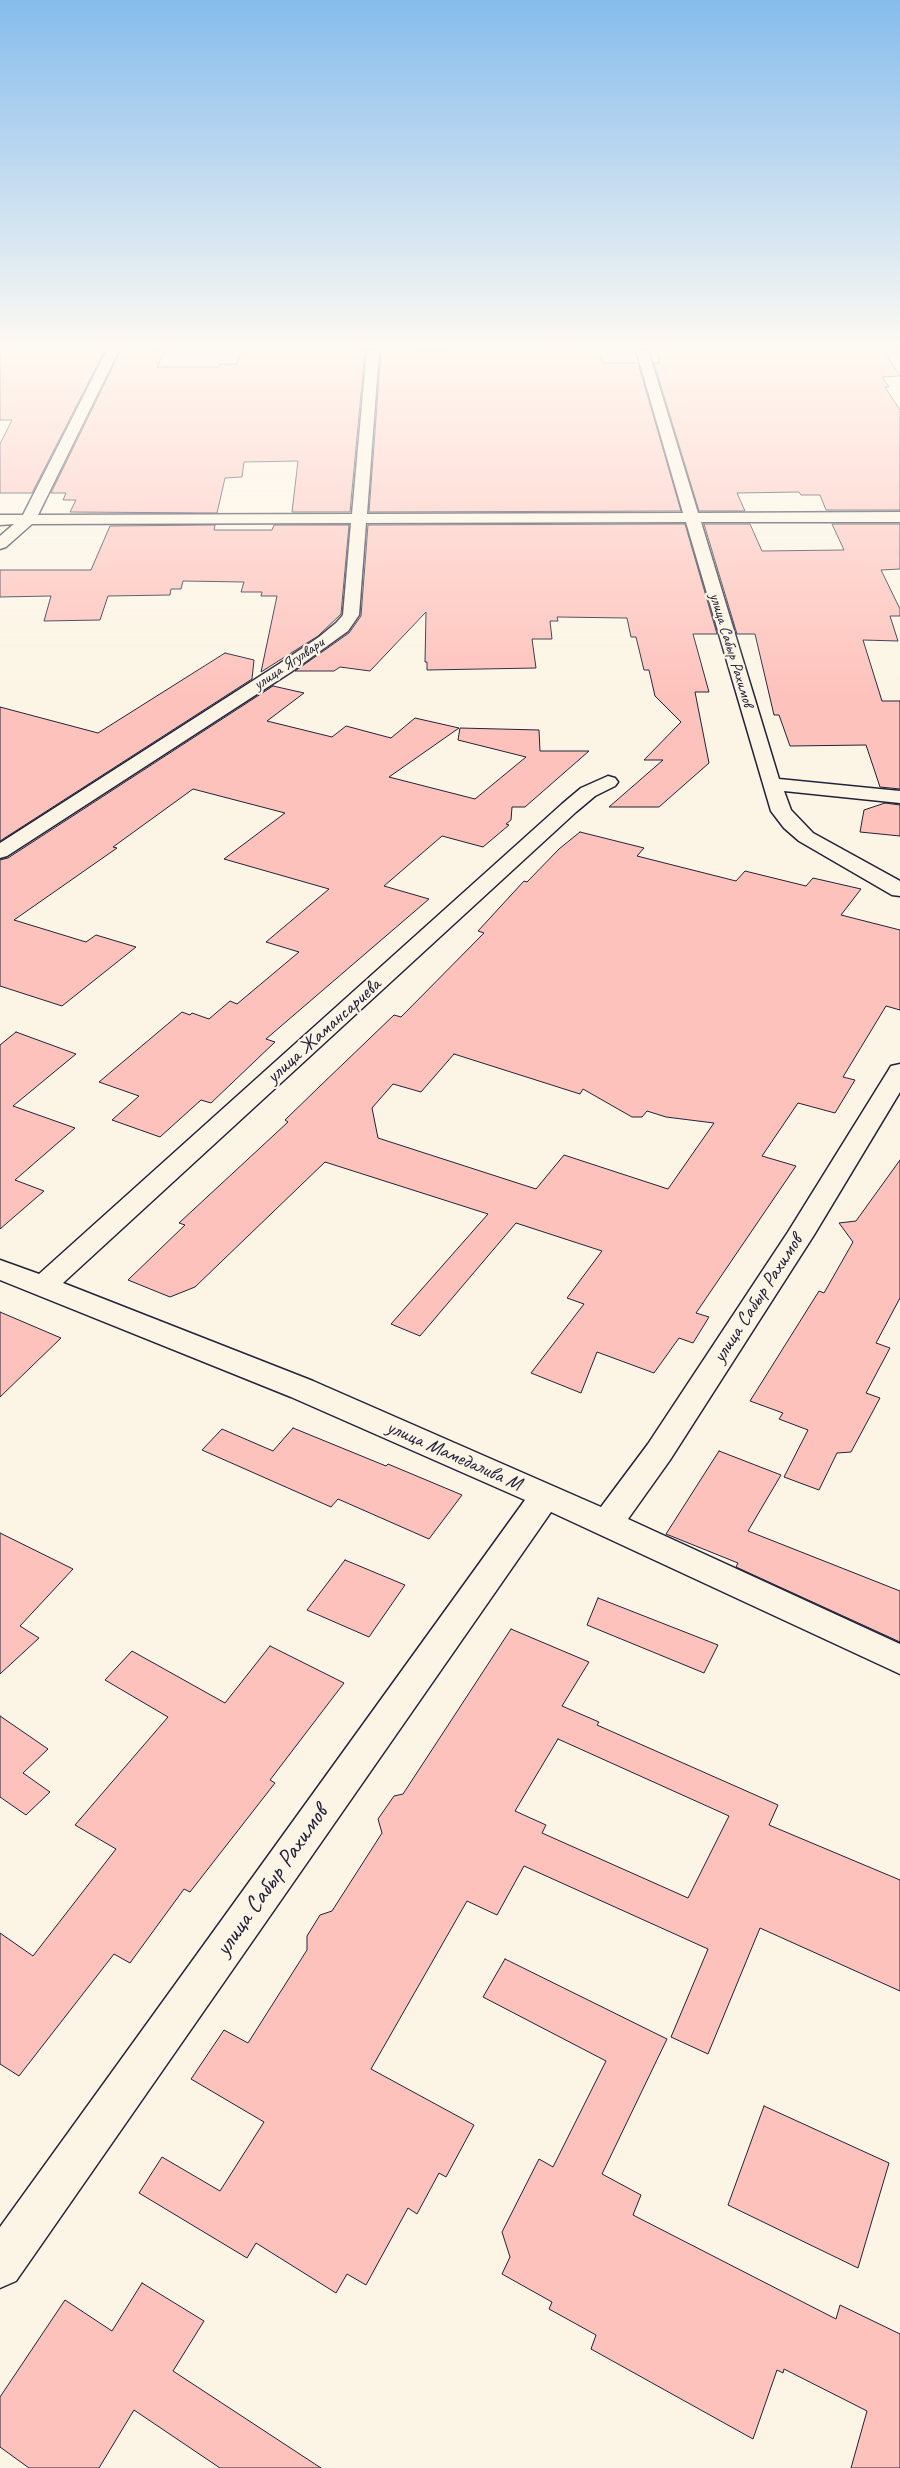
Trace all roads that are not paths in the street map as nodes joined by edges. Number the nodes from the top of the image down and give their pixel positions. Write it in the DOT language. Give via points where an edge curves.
graph roads {
  1 [pos="55,465"];
  2 [pos="363,465"];
  3 [pos="676,465"];
  4 [pos="691,517"];
  5 [pos="900,517"];
  6 [pos="359,518"];
  7 [pos="0,520"];
  8 [pos="28,520"];
  9 [pos="0,544"];
  10 [pos="608,782"];
  11 [pos="771,784"];
  12 [pos="900,797"];
  13 [pos="0,852"];
  14 [pos="900,890"];
  15 [pos="900,1070"];
  16 [pos="3,1274"];
  17 [pos="43,1286"];
  18 [pos="545,1496"];
  19 [pos="607,1523"];
  20 [pos="900,1660"];
  21 [pos="0,2265"];
  1 -- 8 [label="street"];
  2 -- 6 [label="street, улица Ягулвари"];
  3 -- 4 [label="street, улица Сабыр Рахимов"];
  4 -- 5 [label="street"];
  4 -- 6 [label="street"];
  4 -- 11 [label="street, улица Сабыр Рахимов"];
  6 -- 8 [label="street"];
  6 -- 13 [label="street, улица Ягулвари" via="350,615 342,627 286,668"];
  7 -- 8 [label="street"];
  8 -- 9 [label="street"];
  10 -- 17 [label="street, улица Жамансариева" via="588,792 569,808"];
  11 -- 12 [label="street"];
  11 -- 14 [label="street, улица Сабыр Рахимов" via="781,811 806,837"];
  15 -- 19 [label="street, улица Сабыр Рахимов" via="800,1235 676,1427"];
  16 -- 17 [label="street, улица Мамедалива М"];
  17 -- 18 [label="street, улица Мамедалива М" via="302,1389"];
  18 -- 19 [label="street, улица Мамедалива М"];
  18 -- 21 [label="street, улица Сабыр Рахимов"];
  19 -- 20 [label="street, улица Мамедалива М"];
}
